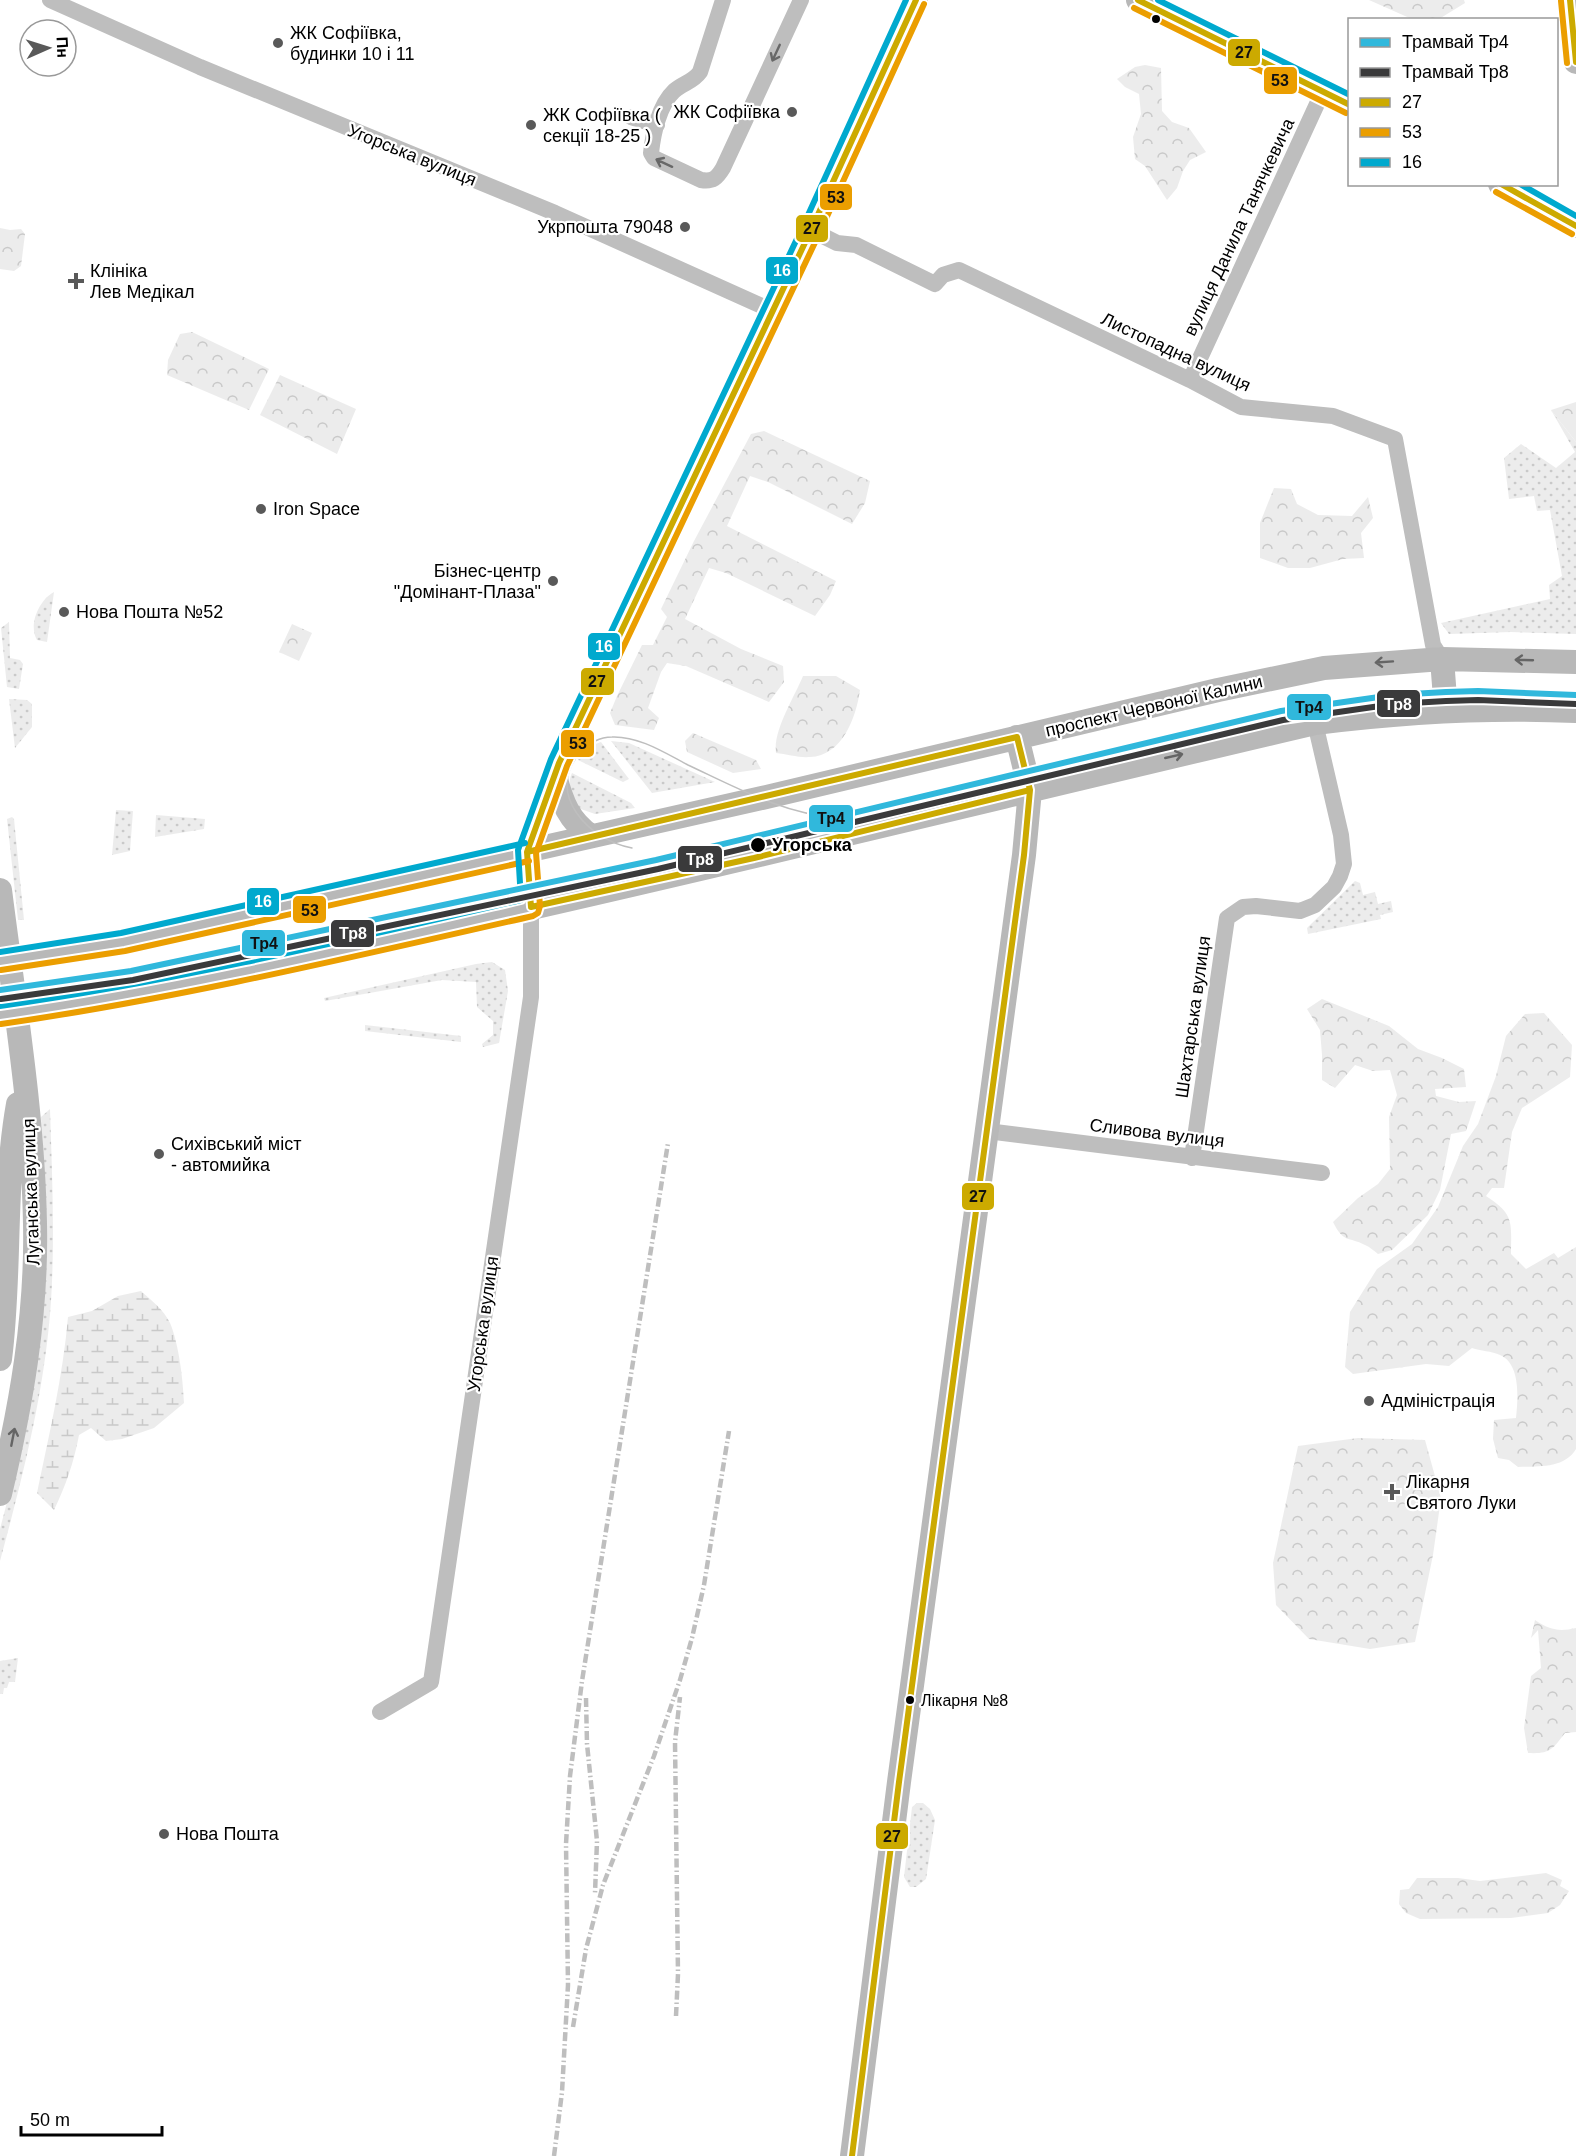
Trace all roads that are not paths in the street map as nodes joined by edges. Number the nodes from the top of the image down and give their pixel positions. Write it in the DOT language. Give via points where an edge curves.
graph roads {
  1 [pos="50,0"];
  2 [pos="723,0"];
  3 [pos="801,0"];
  4 [pos="916,0"];
  5 [pos="1138,0"];
  6 [pos="1570,0"];
  7 [pos="1576,62"];
  8 [pos="1323,91"];
  9 [pos="1348,104"];
  10 [pos="631,117"];
  11 [pos="657,125"];
  12 [pos="1504,186"];
  13 [pos="1576,226"];
  14 [pos="811,230"];
  15 [pos="773,311"];
  16 [pos="1190,380"];
  17 [pos="1442,659"];
  18 [pos="1576,662"];
  19 [pos="1446,711"];
  20 [pos="1576,711"];
  21 [pos="1315,723"];
  22 [pos="1017,737"];
  23 [pos="555,776"];
  24 [pos="1030,790"];
  25 [pos="591,836"];
  26 [pos="527,852"];
  27 [pos="0,890"];
  28 [pos="531,907"];
  29 [pos="0,961"];
  30 [pos="0,1015"];
  31 [pos="24,1075"];
  32 [pos="987,1131"];
  33 [pos="1192,1158"];
  34 [pos="1322,1173"];
  35 [pos="0,1359"];
  36 [pos="0,1494"];
  37 [pos="380,1712"];
  38 [pos="852,2156"];
  1 -- 15 [label="street, Угорська вулиця" via="210,71 555,213"];
  2 -- 11 [label="street" via="700,72 695,80 673,92"];
  3 -- 11 [label="street, one-way" via="717,177 701,180 654,158 651,153"];
  4 -- 14 [label="main road"];
  5 -- 8 [label="main road"];
  6 -- 7 [label="main road"];
  8 -- 9 [label="main road"];
  8 -- 16 [label="street, вулиця Данила Танячкевича"];
  10 -- 11 [label="street"];
  12 -- 13 [label="main road"];
  14 -- 15 [label="main road"];
  14 -- 16 [label="street, Листопадна вулиця" via="837,243 856,245 935,284 944,275 958,270"];
  15 -- 23 [label="main road"];
  16 -- 17 [label="street, Листопадна вулиця" via="1241,406 1333,416 1395,439 1433,645"];
  18 -- 17 [label="main road, проспект Червоної Калини, one-way"];
  17 -- 19 [label="main road"];
  17 -- 22 [label="main road, проспект Червоної Калини, one-way" via="1324,668"];
  19 -- 20 [label="main road"];
  19 -- 21 [label="main road"];
  24 -- 21 [label="main road, one-way"];
  21 -- 33 [label="street, Шахтарська вулиця" via="1344,864 1334,887 1315,905 1300,911 1243,907 1227,918"];
  22 -- 24 [label="main road"];
  22 -- 25 [label="main road, проспект Червоної Калини"];
  23 -- 25 [label="main road" via="572,820"];
  23 -- 26 [label="main road"];
  24 -- 28 [label="main road"];
  24 -- 32 [label="main road"];
  25 -- 26 [label="main road, проспект Червоної Калини"];
  26 -- 28 [label="main road"];
  26 -- 29 [label="main road, проспект Червоної Калини, bridge" via="123,942"];
  27 -- 31 [label="main road, Луганська вулиця"];
  28 -- 30 [label="main road, bridge" via="133,994"];
  28 -- 37 [label="street, Угорська вулиця" via="531,997 431,1682"];
  31 -- 35 [label="main road" via="10,1173 5,1324"];
  36 -- 31 [label="main road, Луганська вулиця, one-way" via="20,1399 33,1285 33,1168"];
  32 -- 33 [label="street, Сливова вулиця"];
  32 -- 38 [label="main road"];
  33 -- 34 [label="street, Сливова вулиця"];
}
